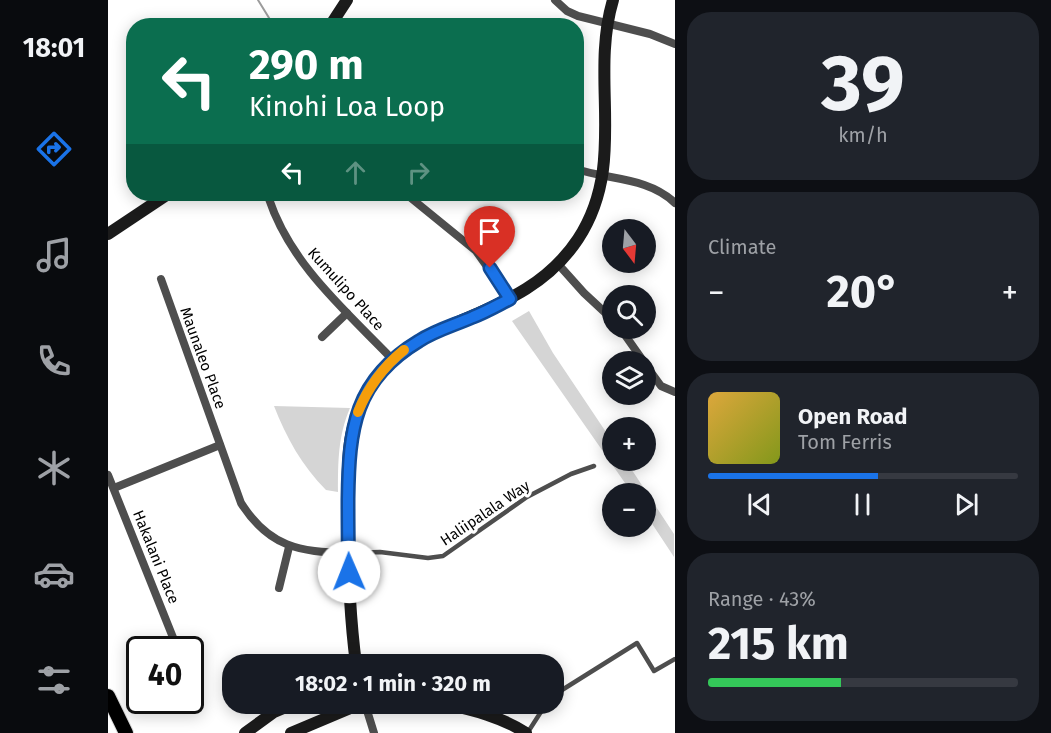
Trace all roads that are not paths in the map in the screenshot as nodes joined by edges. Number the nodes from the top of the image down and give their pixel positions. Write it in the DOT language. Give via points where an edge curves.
graph roads {
  1 [pos="347,0"];
  2 [pos="555,0"];
  3 [pos="613,0"];
  4 [pos="335,18"];
  5 [pos="607,23"];
  6 [pos="675,44"];
  7 [pos="584,171"];
  8 [pos="603,176"];
  9 [pos="158,201"];
  10 [pos="270,201"];
  11 [pos="415,201"];
  12 [pos="675,203"];
  13 [pos="108,234"];
  14 [pos="558,264"];
  15 [pos="161,279"];
  16 [pos="510,299"];
  17 [pos="602,310"];
  18 [pos="347,313"];
  19 [pos="322,337"];
  20 [pos="393,360"];
  21 [pos="656,379"];
  22 [pos="675,392"];
  23 [pos="220,445"];
  24 [pos="594,466"];
  25 [pos="108,475"];
  26 [pos="114,488"];
  27 [pos="289,547"];
  28 [pos="348,553"];
  29 [pos="279,588"];
  30 [pos="172,636"];
  31 [pos="355,654"];
  32 [pos="675,659"];
  33 [pos="564,689"];
  34 [pos="108,696"];
  35 [pos="271,714"];
  36 [pos="336,714"];
  37 [pos="368,714"];
  38 [pos="483,714"];
  39 [pos="539,714"];
  40 [pos="126,733"];
  41 [pos="245,733"];
  42 [pos="291,733"];
  43 [pos="374,733"];
  44 [pos="527,733"];
  1 -- 4 [label="street"];
  2 -- 5 [label="street" via="578,16"];
  3 -- 5 [label="street"];
  5 -- 6 [label="street"];
  5 -- 8 [label="street"];
  7 -- 8 [label="street"];
  8 -- 12 [label="street" via="647,185"];
  8 -- 14 [label="street" via="589,219"];
  9 -- 13 [label="street"];
  10 -- 18 [label="street, Kumulipo Place" via="290,245"];
  11 -- 16 [label="street" via="476,251"];
  14 -- 16 [label="street"];
  14 -- 17 [label="street"];
  15 -- 23 [label="street, Maunaleo Place"];
  16 -- 20 [label="street" via="422,339"];
  18 -- 19 [label="street"];
  18 -- 20 [label="street, Kumulipo Place"];
  20 -- 28 [label="street" via="365,396 353,426 348,458"];
  21 -- 22 [label="street"];
  23 -- 26 [label="street"];
  23 -- 27 [label="street, Maunaleo Place" via="250,517"];
  24 -- 28 [label="lane, Haliipalala Way" via="527,497 443,556"];
  25 -- 26 [label="street, Hakalani Place"];
  26 -- 30 [label="street, Hakalani Place"];
  27 -- 28 [label="street" via="308,552"];
  27 -- 29 [label="street"];
  28 -- 31 [label="street"];
  32 -- 33 [label="lane" via="654,671 637,643"];
  34 -- 40 [label="main road"];
  35 -- 41 [label="street"];
  36 -- 42 [label="street"];
  37 -- 43 [label="street"];
  38 -- 44 [label="street"];
  39 -- 44 [label="lane"];
}
